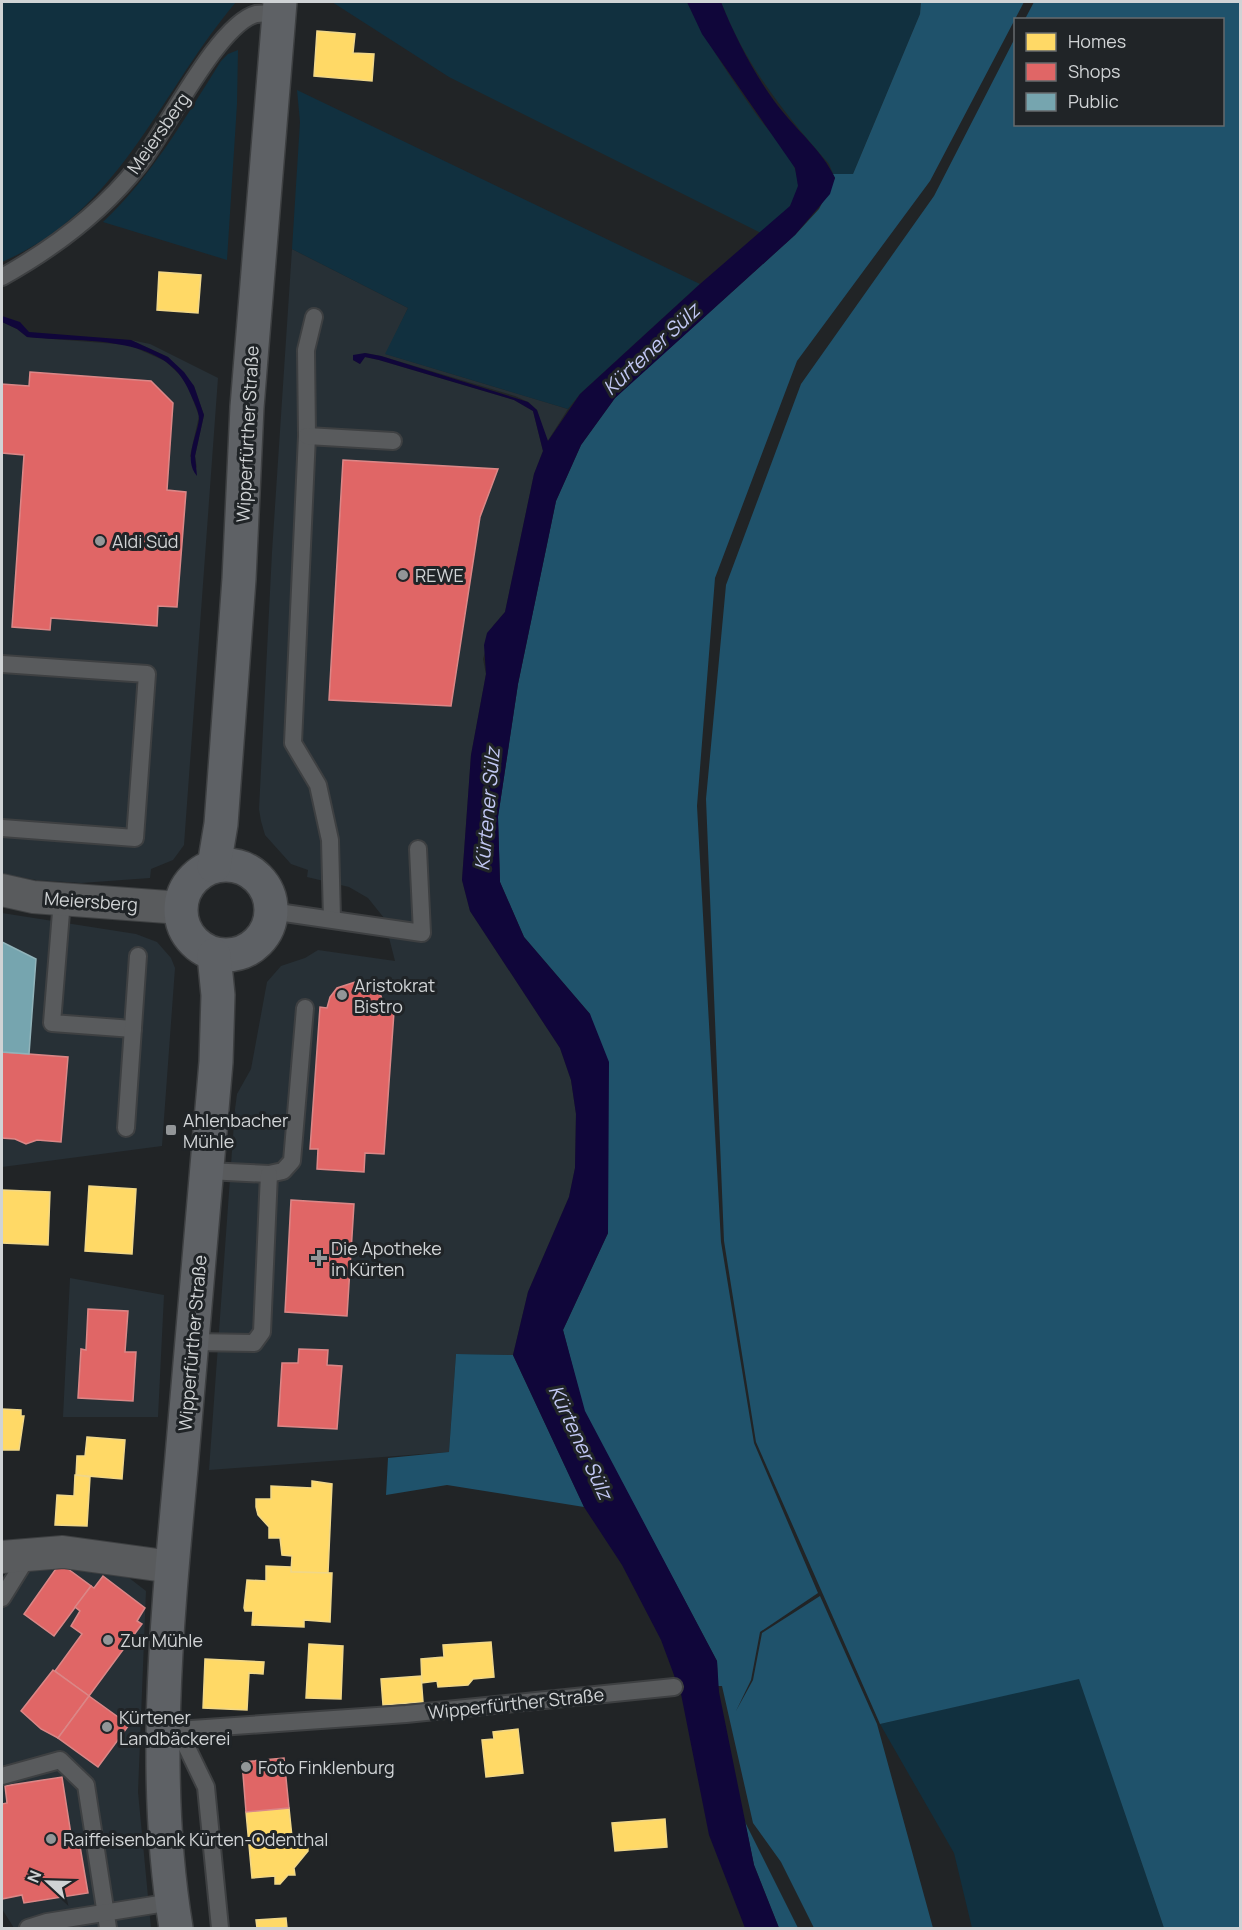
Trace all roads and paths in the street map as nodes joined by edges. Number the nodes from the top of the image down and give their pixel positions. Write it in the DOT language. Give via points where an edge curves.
graph roads {
  1 [pos="279,8"];
  2 [pos="2,277"];
  3 [pos="314,317"];
  4 [pos="307,436"];
  5 [pos="393,441"];
  6 [pos="2,664"];
  7 [pos="2,828"];
  8 [pos="418,849"];
  9 [pos="214,866"];
  10 [pos="2,890"];
  11 [pos="62,900"];
  12 [pos="181,908"];
  13 [pos="272,911"];
  14 [pos="332,919"];
  15 [pos="214,955"];
  16 [pos="138,956"];
  17 [pos="305,1008"];
  18 [pos="133,1029"];
  19 [pos="126,1128"];
  20 [pos="207,1171"];
  21 [pos="269,1174"];
  22 [pos="192,1341"];
  23 [pos="15,1557"];
  24 [pos="172,1567"];
  25 [pos="2,1598"];
  26 [pos="674,1687"];
  27 [pos="171,1731"];
  28 [pos="2,1776"];
  29 [pos="174,1915"];
  30 [pos="106,1921"];
  31 [pos="28,1929"];
  32 [pos="220,1929"];
  1 -- 2 [label="lane, Meiersberg" via="239,24 215,49 139,165 103,204 68,235"];
  1 -- 9 [label="main road, Wipperfürther Straße" via="247,406 222,813"];
  3 -- 4 [label="lane" via="306,350"];
  4 -- 5 [label="lane"];
  4 -- 14 [label="lane" via="293,743 318,785 330,840"];
  6 -- 7 [label="lane" via="147,674 135,838"];
  8 -- 14 [label="lane" via="422,933"];
  9 -- 12 [label="main road" via="194,877"];
  9 -- 13 [label="main road" via="238,866 259,878 271,899"];
  10 -- 11 [label="street, Meiersberg"];
  11 -- 12 [label="street, Meiersberg"];
  11 -- 18 [label="lane" via="52,1023"];
  12 -- 15 [label="main road" via="187,934"];
  13 -- 14 [label="lane"];
  13 -- 15 [label="main road" via="264,936 256,945 233,955"];
  15 -- 20 [label="main road, Wipperfürther Straße" via="218,995 216,1062"];
  16 -- 18 [label="lane"];
  17 -- 21 [label="lane" via="292,1161 283,1171"];
  18 -- 19 [label="lane"];
  20 -- 21 [label="lane"];
  20 -- 22 [label="main road, Wipperfürther Straße"];
  21 -- 22 [label="lane" via="262,1332 254,1343"];
  22 -- 24 [label="main road, Wipperfürther Straße"];
  23 -- 24 [label="street" via="63,1552"];
  23 -- 25 [label="lane"];
  24 -- 27 [label="main road, Wipperfürther Straße"];
  26 -- 27 [label="lane, Wipperfürther Straße" via="406,1714"];
  27 -- 29 [label="main road, Wipperfürther Straße" via="166,1840"];
  27 -- 32 [label="lane, Wipperfürther Straße" via="206,1787"];
  28 -- 30 [label="lane" via="60,1760 86,1785"];
  29 -- 30 [label="lane"];
  30 -- 31 [label="lane" via="47,1922"];
}
